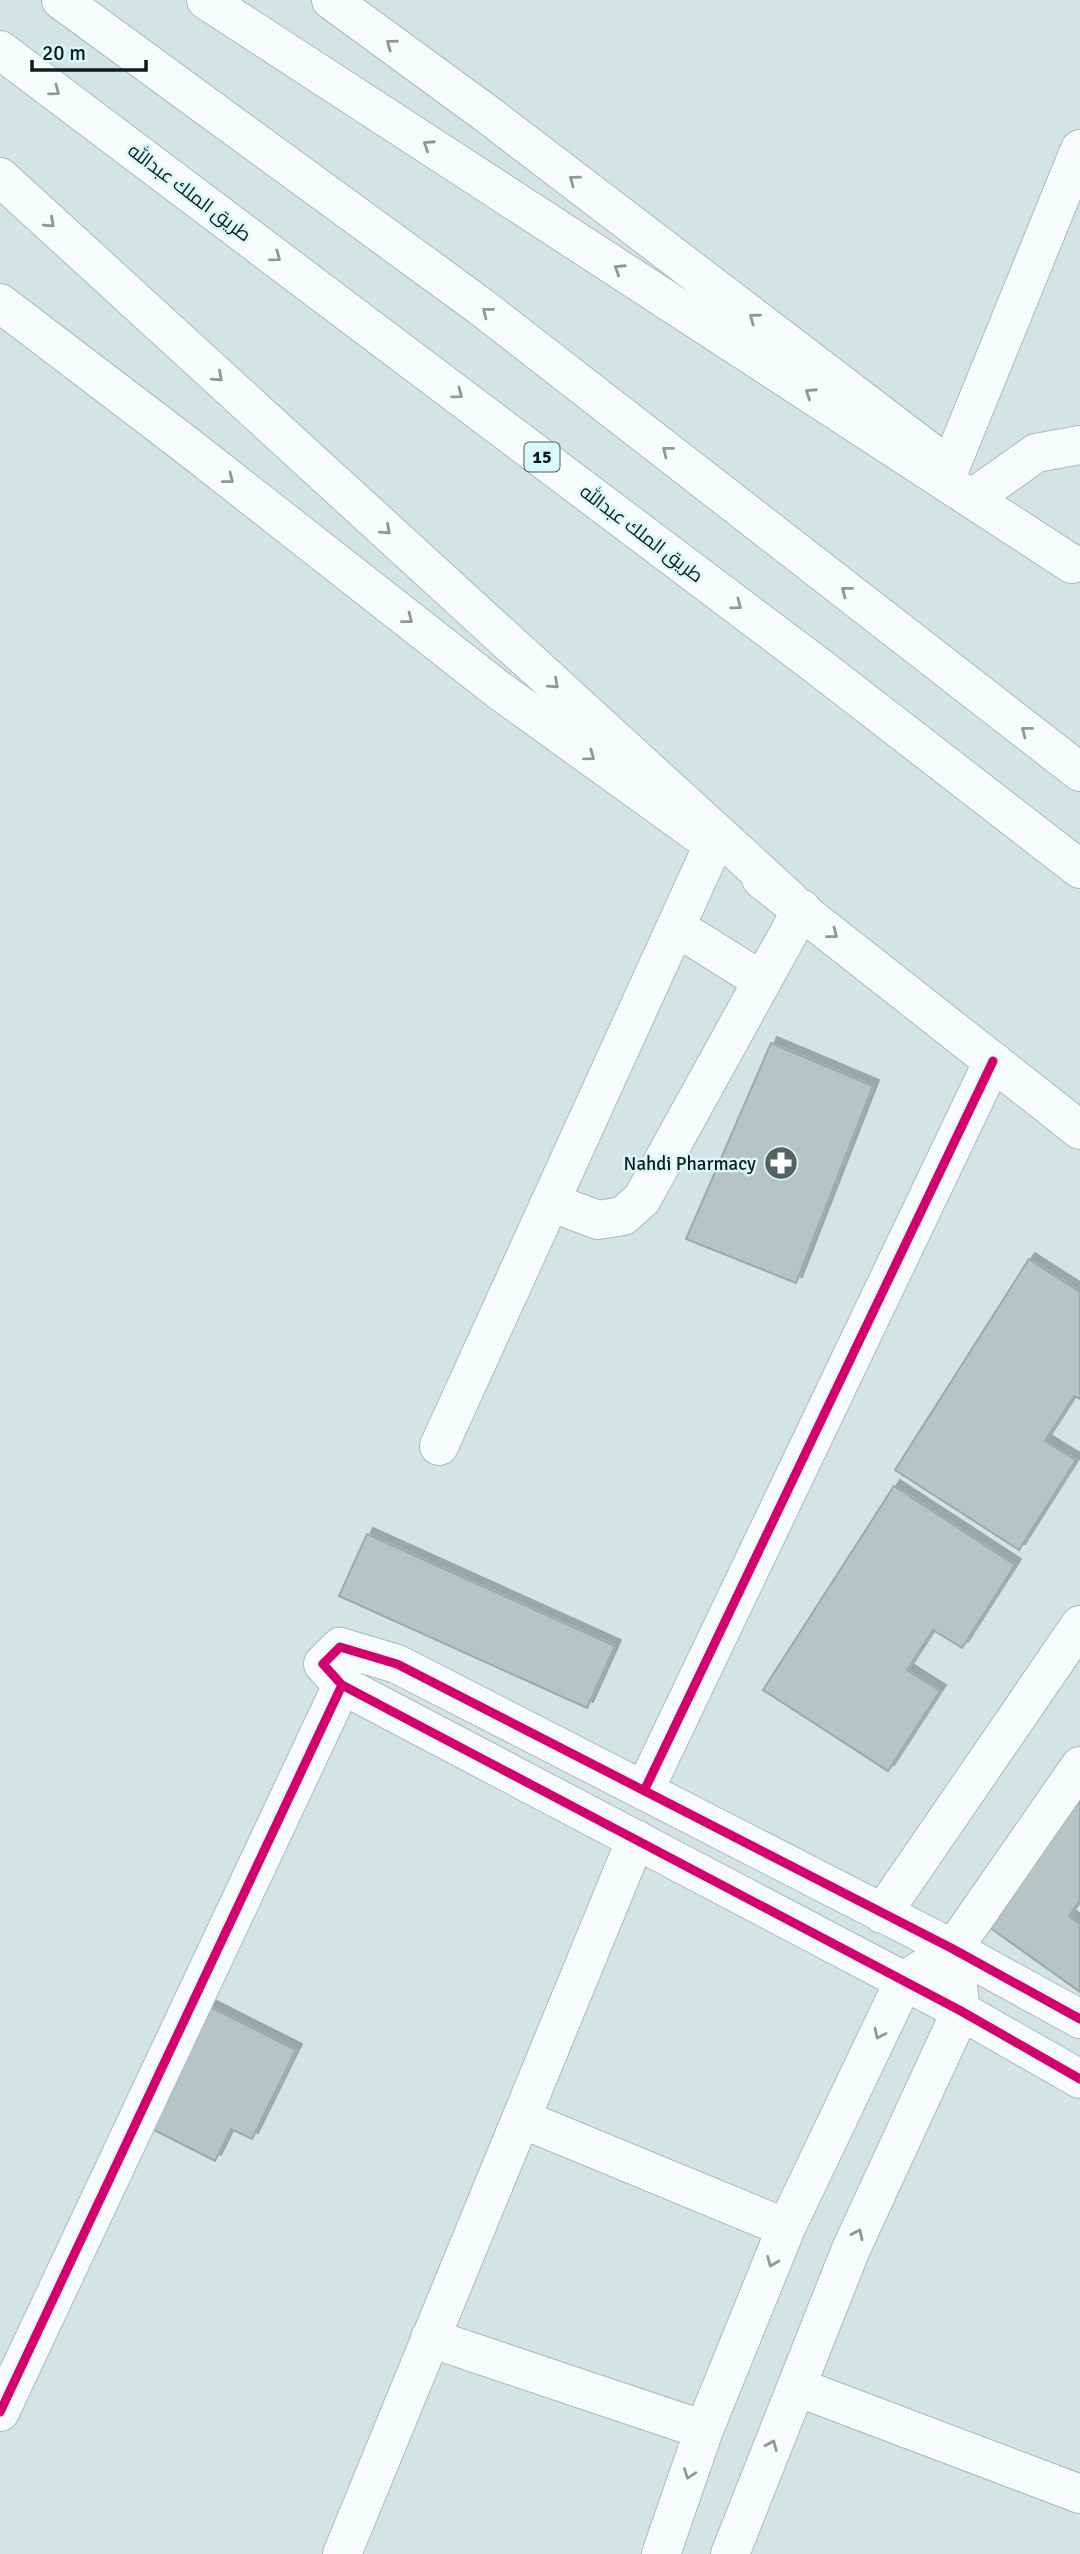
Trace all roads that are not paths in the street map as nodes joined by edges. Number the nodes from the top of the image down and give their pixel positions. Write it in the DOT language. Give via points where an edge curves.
graph roads {
  1 [pos="61,0"];
  2 [pos="206,0"];
  3 [pos="331,0"];
  4 [pos="0,50"];
  5 [pos="1080,149"];
  6 [pos="0,177"];
  7 [pos="0,293"];
  8 [pos="0,303"];
  9 [pos="0,318"];
  10 [pos="184,444"];
  11 [pos="1080,445"];
  12 [pos="950,468"];
  13 [pos="981,492"];
  14 [pos="1076,567"];
  15 [pos="1080,772"];
  16 [pos="713,845"];
  17 [pos="1080,869"];
  18 [pos="795,904"];
  19 [pos="676,927"];
  20 [pos="762,981"];
  21 [pos="993,1061"];
  22 [pos="1080,1130"];
  23 [pos="550,1202"];
  24 [pos="439,1446"];
  25 [pos="1080,1626"];
  26 [pos="342,1685"];
  27 [pos="1080,1766"];
  28 [pos="644,1791"];
  29 [pos="636,1839"];
  30 [pos="882,1914"];
  31 [pos="953,1949"];
  32 [pos="904,1981"];
  33 [pos="961,2011"];
  34 [pos="1080,2019"];
  35 [pos="1080,2079"];
  36 [pos="522,2119"];
  37 [pos="786,2228"];
  38 [pos="430,2338"];
  39 [pos="797,2387"];
  40 [pos="0,2412"];
  41 [pos="704,2430"];
  42 [pos="1080,2494"];
  43 [pos="342,2554"];
  44 [pos="662,2554"];
  45 [pos="730,2554"];
  15 -- 1 [label="main road, one-way" via="480,306"];
  14 -- 2 [label="main road, one-way"];
  12 -- 3 [label="main road, one-way"];
  4 -- 17 [label="main road, طريق الملك عبدالله / 15, one-way"];
  5 -- 12 [label="main road"];
  6 -- 18 [label="main road, one-way"];
  7 -- 10 [label="main road"];
  8 -- 10 [label="main road"];
  9 -- 10 [label="main road"];
  10 -- 16 [label="main road, one-way" via="500,691"];
  11 -- 13 [label="main road" via="1035,453"];
  12 -- 13 [label="main road"];
  13 -- 14 [label="main road"];
  16 -- 18 [label="main road"];
  16 -- 19 [label="main road"];
  18 -- 20 [label="main road"];
  18 -- 21 [label="main road, one-way"];
  19 -- 20 [label="main road"];
  19 -- 23 [label="main road"];
  20 -- 23 [label="main road" via="642,1199 623,1216 598,1220"];
  21 -- 22 [label="main road"];
  21 -- 28 [label="main road"];
  23 -- 24 [label="main road"];
  25 -- 30 [label="main road"];
  26 -- 28 [label="main road" via="323,1664 340,1647 397,1664"];
  26 -- 29 [label="main road"];
  26 -- 40 [label="main road"];
  27 -- 31 [label="main road"];
  28 -- 30 [label="main road"];
  29 -- 32 [label="main road"];
  29 -- 36 [label="main road"];
  30 -- 31 [label="main road"];
  31 -- 32 [label="main road"];
  31 -- 33 [label="main road"];
  31 -- 34 [label="main road"];
  32 -- 33 [label="main road"];
  32 -- 37 [label="main road, one-way"];
  33 -- 35 [label="main road"];
  39 -- 33 [label="main road, one-way" via="851,2249"];
  36 -- 37 [label="main road"];
  36 -- 38 [label="main road"];
  37 -- 41 [label="main road, one-way"];
  38 -- 41 [label="main road"];
  38 -- 43 [label="main road"];
  39 -- 42 [label="main road"];
  45 -- 39 [label="main road, one-way"];
  41 -- 44 [label="main road, one-way"];
}
